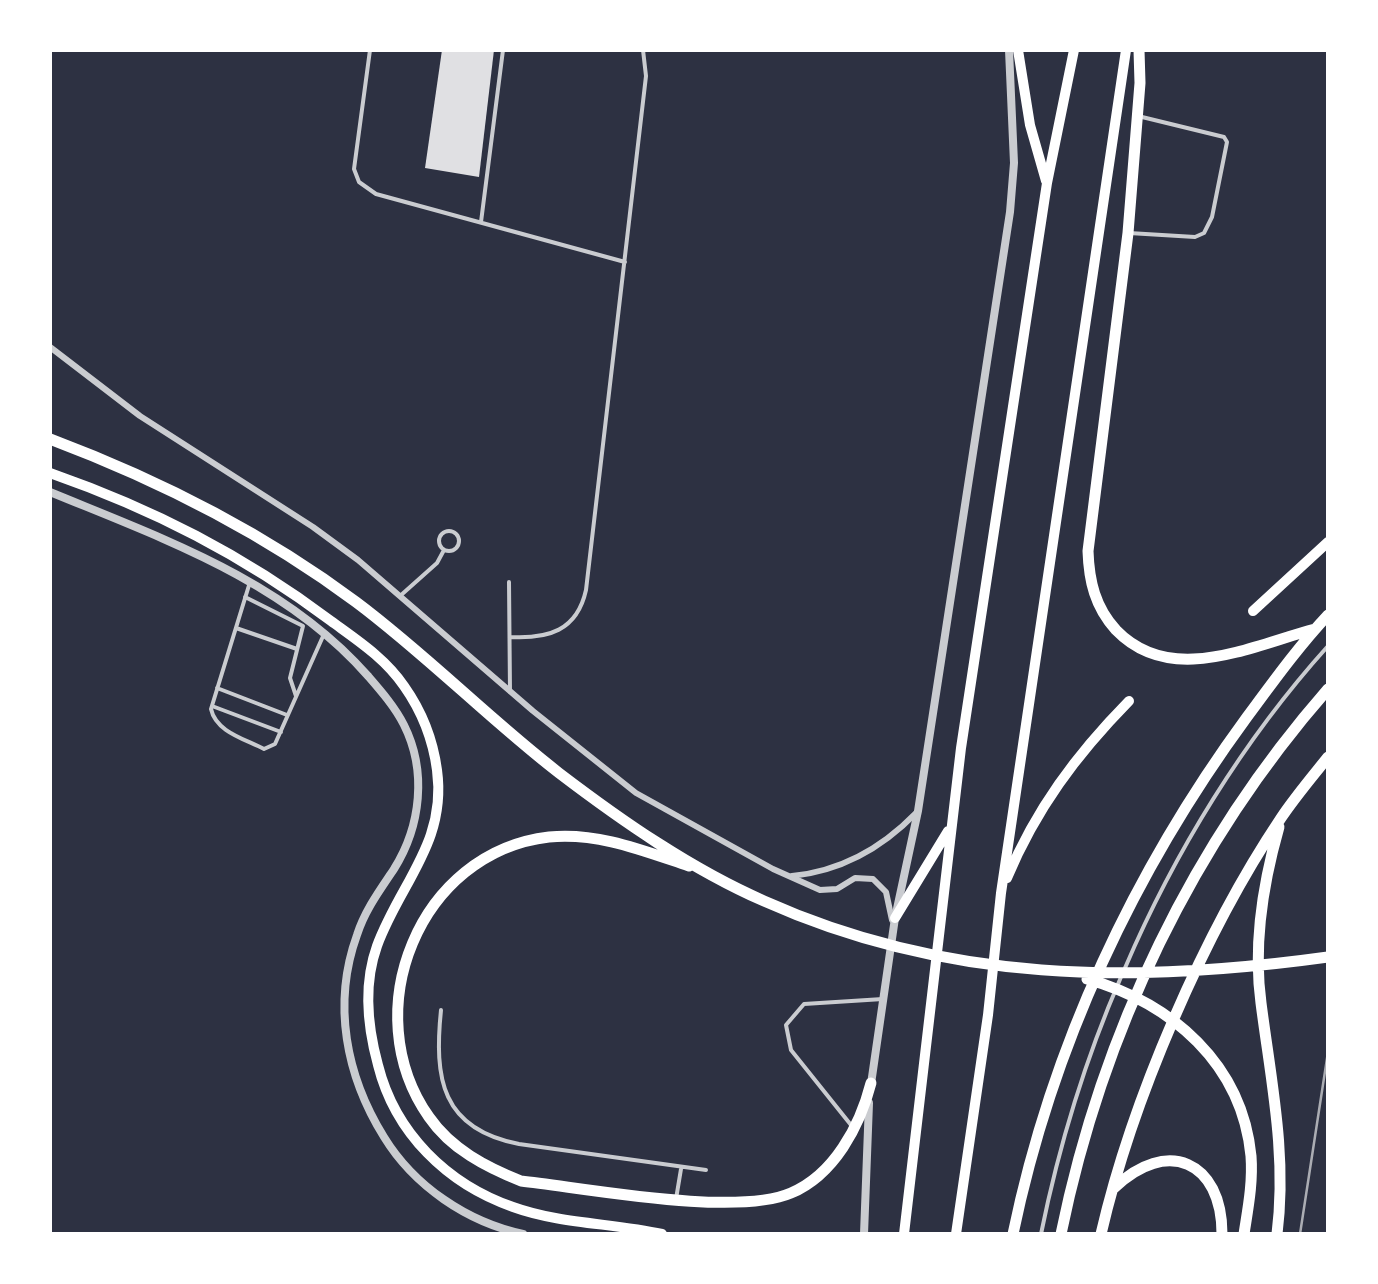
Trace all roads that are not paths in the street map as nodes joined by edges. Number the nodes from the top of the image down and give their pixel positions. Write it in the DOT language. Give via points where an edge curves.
graph roads {
  1 [pos="370,50"];
  2 [pos="503,50"];
  3 [pos="644,50"];
  4 [pos="1009,50"];
  5 [pos="1018,50"];
  6 [pos="1074,50"];
  7 [pos="1126,50"];
  8 [pos="1139,50"];
  9 [pos="1138,116"];
  10 [pos="1047,183"];
  11 [pos="481,222"];
  12 [pos="1128,233"];
  13 [pos="625,262"];
  14 [pos="50,346"];
  15 [pos="50,439"];
  16 [pos="50,473"];
  17 [pos="50,492"];
  18 [pos="202,536"];
  19 [pos="1328,542"];
  20 [pos="444,550"];
  21 [pos="193,552"];
  22 [pos="250,582"];
  23 [pos="509,582"];
  24 [pos="400,596"];
  25 [pos="245,597"];
  26 [pos="1254,611"];
  27 [pos="1328,615"];
  28 [pos="236,628"];
  29 [pos="1315,629"];
  30 [pos="325,631"];
  31 [pos="510,637"];
  32 [pos="1328,646"];
  33 [pos="298,650"];
  34 [pos="217,688"];
  35 [pos="1328,688"];
  36 [pos="510,692"];
  37 [pos="296,696"];
  38 [pos="1128,702"];
  39 [pos="212,706"];
  40 [pos="288,715"];
  41 [pos="281,732"];
  42 [pos="1328,757"];
  43 [pos="918,811"];
  44 [pos="1283,814"];
  45 [pos="951,826"];
  46 [pos="704,872"];
  47 [pos="790,876"];
  48 [pos="1001,893"];
  49 [pos="894,922"];
  50 [pos="1328,957"];
  51 [pos="1068,974"];
  52 [pos="883,1000"];
  53 [pos="441,1010"];
  54 [pos="870,1083"];
  55 [pos="854,1129"];
  56 [pos="681,1166"];
  57 [pos="706,1170"];
  58 [pos="1111,1191"];
  59 [pos="676,1198"];
  60 [pos="650,1233"];
  61 [pos="523,1234"];
  62 [pos="864,1234"];
  63 [pos="904,1234"];
  64 [pos="956,1234"];
  65 [pos="1013,1234"];
  66 [pos="1041,1234"];
  67 [pos="1062,1234"];
  68 [pos="1101,1234"];
  69 [pos="1222,1234"];
  70 [pos="1244,1234"];
  71 [pos="1277,1234"];
  1 -- 11 [label="lane" via="355,162 359,182 376,194"];
  2 -- 11 [label="lane"];
  3 -- 13 [label="lane"];
  4 -- 43 [label="street" via="1010,212"];
  5 -- 10 [label="highway"];
  6 -- 10 [label="highway"];
  7 -- 48 [label="highway"];
  8 -- 9 [label="highway"];
  9 -- 12 [label="highway"];
  9 -- 12 [label="lane" via="1227,142 1204,233"];
  10 -- 45 [label="highway"];
  11 -- 13 [label="lane"];
  12 -- 29 [label="highway" via="1088,551 1099,608 1126,640 1170,660 1220,656"];
  13 -- 31 [label="lane" via="583,604 556,633"];
  14 -- 24 [label="street" via="140,416 314,527"];
  15 -- 46 [label="highway" via="154,482 270,544 356,602 559,773"];
  16 -- 18 [label="highway"];
  17 -- 21 [label="street"];
  18 -- 21 [label="street"];
  18 -- 60 [label="highway" via="384,661 419,711 430,740 439,801 433,833 376,947 368,986 372,1043 393,1108 434,1161 472,1189 514,1208"];
  19 -- 26 [label="highway"];
  20 -- 20 [label="lane" via="459,544 456,532 440,535"];
  20 -- 24 [label="lane"];
  21 -- 22 [label="street"];
  22 -- 25 [label="lane"];
  22 -- 30 [label="street"];
  23 -- 31 [label="lane"];
  24 -- 36 [label="street"];
  25 -- 28 [label="lane"];
  25 -- 33 [label="lane" via="300,623"];
  27 -- 29 [label="highway"];
  28 -- 33 [label="lane"];
  28 -- 34 [label="lane"];
  29 -- 65 [label="highway" via="1215,762 1133,898 1061,1062"];
  30 -- 37 [label="lane"];
  30 -- 61 [label="street" via="404,724 419,780 410,837 357,932 347,968 346,1042 356,1078 394,1154 425,1186 474,1216"];
  31 -- 36 [label="lane"];
  32 -- 66 [label="lane" via="1241,760 1141,930 1088,1059"];
  33 -- 37 [label="lane" via="290,678"];
  34 -- 39 [label="lane"];
  34 -- 40 [label="lane"];
  35 -- 67 [label="highway" via="1234,812 1161,941 1092,1109"];
  36 -- 47 [label="street" via="636,793"];
  37 -- 40 [label="lane"];
  38 -- 48 [label="highway" via="1052,789"];
  39 -- 41 [label="lane"];
  39 -- 41 [label="lane" via="216,723 264,749"];
  40 -- 41 [label="lane"];
  42 -- 44 [label="highway"];
  43 -- 47 [label="street" via="854,859"];
  43 -- 49 [label="street"];
  44 -- 58 [label="highway" via="1185,998"];
  44 -- 71 [label="highway" via="1258,954 1281,1152"];
  45 -- 49 [label="highway"];
  45 -- 63 [label="highway"];
  46 -- 51 [label="highway" via="764,902 893,946"];
  46 -- 59 [label="highway" via="590,837 520,843 449,884 404,957 398,994 406,1075 429,1118 455,1146 521,1181"];
  47 -- 49 [label="street" via="829,890 855,878 873,879 886,892"];
  48 -- 64 [label="highway"];
  49 -- 52 [label="street"];
  50 -- 51 [label="highway" via="1201,972"];
  51 -- 70 [label="highway" via="1136,997 1166,1015 1195,1036 1232,1089 1251,1156"];
  52 -- 54 [label="street"];
  52 -- 55 [label="lane" via="804,1004 786,1025 791,1050"];
  53 -- 56 [label="lane" via="441,1079 454,1106 476,1128 519,1144"];
  54 -- 55 [label="highway"];
  54 -- 62 [label="street"];
  55 -- 59 [label="highway" via="824,1168 790,1193 730,1202"];
  56 -- 57 [label="lane"];
  56 -- 59 [label="lane"];
  58 -- 68 [label="highway"];
  58 -- 69 [label="highway" via="1130,1172 1157,1160 1186,1163 1210,1181 1222,1208"];
}
